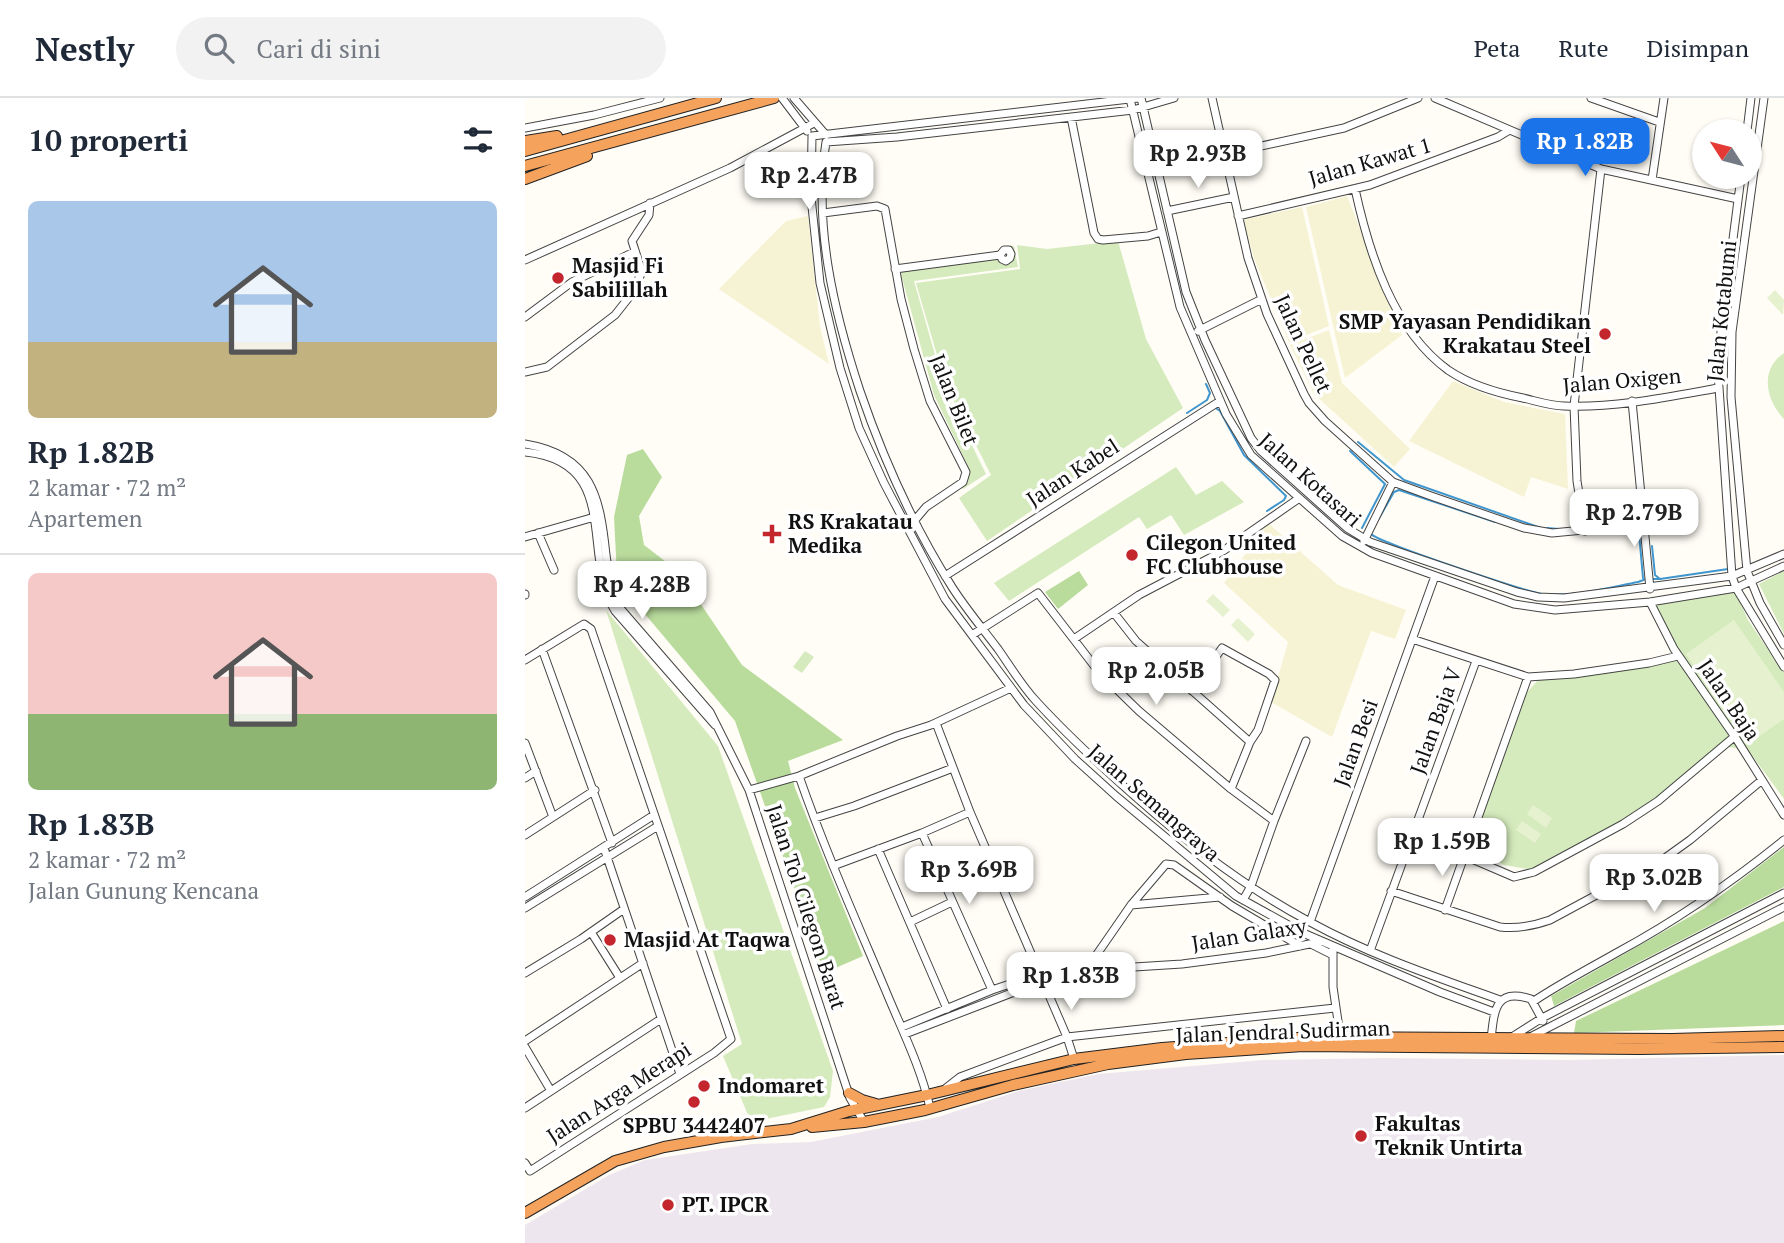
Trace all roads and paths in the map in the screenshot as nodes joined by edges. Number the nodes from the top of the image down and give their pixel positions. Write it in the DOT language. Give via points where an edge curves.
graph roads {
  1 [pos="660,98"];
  2 [pos="716,98"];
  3 [pos="774,98"];
  4 [pos="782,98"];
  5 [pos="794,98"];
  6 [pos="1174,98"];
  7 [pos="1212,98"];
  8 [pos="1418,98"];
  9 [pos="1435,98"];
  10 [pos="1591,98"];
  11 [pos="1664,98"];
  12 [pos="1751,98"];
  13 [pos="1764,98"];
  14 [pos="1138,100"];
  15 [pos="1133,110"];
  16 [pos="1071,117"];
  17 [pos="1748,119"];
  18 [pos="1659,122"];
  19 [pos="814,123"];
  20 [pos="608,127"];
  21 [pos="525,128"];
  22 [pos="805,128"];
  23 [pos="1508,131"];
  24 [pos="649,133"];
  25 [pos="812,139"];
  26 [pos="826,139"];
  27 [pos="525,141"];
  28 [pos="525,151"];
  29 [pos="1225,154"];
  30 [pos="525,166"];
  31 [pos="1601,169"];
  32 [pos="525,179"];
  33 [pos="1651,180"];
  34 [pos="1355,189"];
  35 [pos="1739,189"];
  36 [pos="1234,197"];
  37 [pos="1738,199"];
  38 [pos="650,203"];
  39 [pos="1167,211"];
  40 [pos="823,213"];
  41 [pos="1238,216"];
  42 [pos="1161,232"];
  43 [pos="634,252"];
  44 [pos="1000,255"];
  45 [pos="525,260"];
  46 [pos="895,269"];
  47 [pos="1262,299"];
  48 [pos="525,317"];
  49 [pos="1201,329"];
  50 [pos="1721,332"];
  51 [pos="1733,332"];
  52 [pos="1191,334"];
  53 [pos="852,364"];
  54 [pos="840,368"];
  55 [pos="525,372"];
  56 [pos="1717,388"];
  57 [pos="1632,401"];
  58 [pos="1214,404"];
  59 [pos="1574,406"];
  60 [pos="525,444"];
  61 [pos="525,452"];
  62 [pos="1393,482"];
  63 [pos="1298,499"];
  64 [pos="926,507"];
  65 [pos="910,509"];
  66 [pos="599,516"];
  67 [pos="915,520"];
  68 [pos="1646,524"];
  69 [pos="1584,528"];
  70 [pos="538,533"];
  71 [pos="525,537"];
  72 [pos="1365,539"];
  73 [pos="1361,547"];
  74 [pos="1784,554"];
  75 [pos="1784,566"];
  76 [pos="554,569"];
  77 [pos="1747,571"];
  78 [pos="945,576"];
  79 [pos="1435,576"];
  80 [pos="1732,576"];
  81 [pos="1751,583"];
  82 [pos="1650,587"];
  83 [pos="1736,588"];
  84 [pos="1555,598"];
  85 [pos="1650,602"];
  86 [pos="1555,610"];
  87 [pos="1114,613"];
  88 [pos="982,628"];
  89 [pos="972,635"];
  90 [pos="1074,639"];
  91 [pos="1412,639"];
  92 [pos="1784,645"];
  93 [pos="542,649"];
  94 [pos="1678,656"];
  95 [pos="525,660"];
  96 [pos="1476,661"];
  97 [pos="1784,667"];
  98 [pos="1528,677"];
  99 [pos="1011,688"];
  100 [pos="1192,691"];
  101 [pos="936,723"];
  102 [pos="1734,737"];
  103 [pos="1306,741"];
  104 [pos="1250,742"];
  105 [pos="525,743"];
  106 [pos="953,768"];
  107 [pos="536,771"];
  108 [pos="799,776"];
  109 [pos="525,778"];
  110 [pos="1762,780"];
  111 [pos="1231,789"];
  112 [pos="595,790"];
  113 [pos="750,790"];
  114 [pos="970,812"];
  115 [pos="654,815"];
  116 [pos="1784,815"];
  117 [pos="554,817"];
  118 [pos="815,818"];
  119 [pos="1274,821"];
  120 [pos="657,826"];
  121 [pos="922,833"];
  122 [pos="525,835"];
  123 [pos="1784,840"];
  124 [pos="612,843"];
  125 [pos="604,848"];
  126 [pos="878,849"];
  127 [pos="1465,856"];
  128 [pos="607,857"];
  129 [pos="833,866"];
  130 [pos="1251,886"];
  131 [pos="1391,891"];
  132 [pos="1784,893"];
  133 [pos="525,897"];
  134 [pos="1220,897"];
  135 [pos="1243,900"];
  136 [pos="952,902"];
  137 [pos="1131,905"];
  138 [pos="1784,907"];
  139 [pos="525,908"];
  140 [pos="624,909"];
  141 [pos="1445,910"];
  142 [pos="909,922"];
  143 [pos="1310,922"];
  144 [pos="591,932"];
  145 [pos="1321,941"];
  146 [pos="1311,943"];
  147 [pos="1300,946"];
  148 [pos="1333,951"];
  149 [pos="1370,951"];
  150 [pos="643,964"];
  151 [pos="1086,970"];
  152 [pos="525,973"];
  153 [pos="1039,974"];
  154 [pos="1056,975"];
  155 [pos="620,978"];
  156 [pos="1042,983"];
  157 [pos="992,990"];
  158 [pos="1500,1000"];
  159 [pos="1534,1001"];
  160 [pos="1335,1008"];
  161 [pos="947,1009"];
  162 [pos="1494,1012"];
  163 [pos="1542,1018"];
  164 [pos="661,1019"];
  165 [pos="1339,1028"];
  166 [pos="1547,1028"];
  167 [pos="903,1031"];
  168 [pos="1784,1036"];
  169 [pos="1067,1037"];
  170 [pos="1512,1037"];
  171 [pos="1531,1037"];
  172 [pos="525,1041"];
  173 [pos="1493,1044"];
  174 [pos="1784,1046"];
  175 [pos="525,1047"];
  176 [pos="1519,1047"];
  177 [pos="1074,1059"];
  178 [pos="680,1074"];
  179 [pos="943,1090"];
  180 [pos="551,1091"];
  181 [pos="849,1094"];
  182 [pos="927,1095"];
  183 [pos="879,1104"];
  184 [pos="525,1108"];
  185 [pos="930,1108"];
  186 [pos="853,1110"];
  187 [pos="831,1116"];
  188 [pos="858,1123"];
  189 [pos="791,1129"];
  190 [pos="525,1163"];
  191 [pos="525,1213"];
  1 -- 21 [label="street"];
  2 -- 20 [label="highway"];
  3 -- 24 [label="highway"];
  4 -- 22 [label="street"];
  5 -- 19 [label="street"];
  6 -- 14 [label="street"];
  7 -- 29 [label="street, Jalan Pellet"];
  8 -- 29 [label="street" via="1344,128"];
  9 -- 23 [label="street"];
  10 -- 18 [label="street"];
  11 -- 18 [label="street"];
  12 -- 17 [label="street"];
  13 -- 51 [label="street, Jalan Kotabumi"];
  14 -- 15 [label="street, Jalan Kotasari"];
  14 -- 26 [label="street"];
  14 -- 39 [label="street, Jalan Kotasari"];
  15 -- 16 [label="street"];
  15 -- 42 [label="street, Jalan Kotasari"];
  16 -- 26 [label="street" via="861,141"];
  16 -- 42 [label="street" via="1098,239"];
  18 -- 33 [label="street"];
  19 -- 22 [label="street"];
  19 -- 26 [label="street"];
  20 -- 27 [label="highway"];
  20 -- 28 [label="highway"];
  22 -- 25 [label="street"];
  22 -- 38 [label="street"];
  23 -- 31 [label="street"];
  23 -- 34 [label="street, Jalan Kawat 1" via="1431,164"];
  24 -- 30 [label="highway"];
  24 -- 32 [label="highway"];
  25 -- 26 [label="street"];
  25 -- 54 [label="street, Jalan Semangraya" via="811,197 820,283"];
  26 -- 40 [label="street, Jalan Semangraya"];
  29 -- 36 [label="street, Jalan Pellet"];
  31 -- 33 [label="street"];
  31 -- 59 [label="street"];
  33 -- 37 [label="street"];
  34 -- 41 [label="street, Jalan Kawat 1"];
  34 -- 59 [label="street, Jalan Oxigen" via="1362,221 1392,297 1406,326 1427,350 1448,370 1486,388"];
  35 -- 37 [label="street, Jalan Kotabumi"];
  36 -- 39 [label="street"];
  36 -- 41 [label="street, Jalan Pellet"];
  37 -- 50 [label="street, Jalan Kotabumi"];
  38 -- 43 [label="street" via="649,215 633,237"];
  38 -- 45 [label="street"];
  39 -- 49 [label="street, Jalan Kotasari" via="1186,292"];
  40 -- 46 [label="street, Jalan Bilet" via="883,208"];
  40 -- 53 [label="street, Jalan Semangraya" via="830,282"];
  41 -- 47 [label="street, Jalan Pellet"];
  42 -- 52 [label="street, Jalan Kotasari"];
  43 -- 48 [label="street" via="569,284"];
  43 -- 55 [label="street" via="642,272 622,309 547,367"];
  44 -- 46 [label="street"];
  46 -- 64 [label="street, Jalan Bilet" via="930,401 966,472 963,482"];
  47 -- 49 [label="street"];
  47 -- 62 [label="street, Jalan Pellet" via="1309,403"];
  49 -- 52 [label="street"];
  49 -- 72 [label="street, Jalan Kotasari" via="1257,447"];
  50 -- 51 [label="street"];
  50 -- 56 [label="street, Jalan Kotabumi"];
  51 -- 77 [label="street, Jalan Kotabumi" via="1731,397"];
  52 -- 58 [label="street, Jalan Kotasari"];
  53 -- 54 [label="street"];
  53 -- 65 [label="street, Jalan Semangraya" via="872,427"];
  54 -- 89 [label="street, Jalan Semangraya" via="859,428 884,484 945,599"];
  56 -- 57 [label="street, Jalan Oxigen"];
  56 -- 80 [label="street, Jalan Kotabumi"];
  57 -- 59 [label="street, Jalan Oxigen"];
  57 -- 68 [label="street"];
  58 -- 63 [label="street, Jalan Kotasari" via="1249,453"];
  58 -- 78 [label="street, Jalan Kabel"];
  59 -- 69 [label="street"];
  60 -- 66 [label="street" via="552,450 579,469 596,494"];
  61 -- 66 [label="street" via="550,457 572,471"];
  62 -- 69 [label="street, Jalan Pellet" via="1524,528 1552,533"];
  62 -- 72 [label="street"];
  63 -- 73 [label="street, Jalan Kotasari"];
  63 -- 87 [label="street" via="1223,551"];
  64 -- 65 [label="street"];
  64 -- 67 [label="street, Jalan Bilet"];
  65 -- 67 [label="street, Jalan Semangraya"];
  66 -- 70 [label="street"];
  66 -- 113 [label="street, Jalan Tol Cilegon Barat" via="614,598 710,712"];
  67 -- 78 [label="street, Jalan Semangraya"];
  68 -- 69 [label="street, Jalan Pellet"];
  68 -- 82 [label="street"];
  70 -- 71 [label="street"];
  70 -- 76 [label="street"];
  72 -- 73 [label="street"];
  72 -- 84 [label="street, Jalan Kotasari" via="1517,593"];
  73 -- 79 [label="street, Jalan Kotasari"];
  74 -- 77 [label="street, Jalan Kotasari"];
  75 -- 81 [label="street, Jalan Kotasari"];
  77 -- 80 [label="street, Jalan Kotasari"];
  77 -- 81 [label="street, Jalan Kotabumi"];
  78 -- 88 [label="street, Jalan Semangraya"];
  79 -- 86 [label="street, Jalan Kotasari" via="1514,604"];
  79 -- 91 [label="street, Jalan Besi"];
  80 -- 82 [label="street, Jalan Kotasari"];
  80 -- 83 [label="street, Jalan Kotabumi"];
  81 -- 83 [label="street, Jalan Kotasari"];
  81 -- 92 [label="street, Jalan Kotabumi"];
  82 -- 84 [label="street, Jalan Kotasari"];
  83 -- 85 [label="street, Jalan Kotasari"];
  83 -- 97 [label="street, Jalan Kotabumi"];
  84 -- 86 [label="street"];
  85 -- 86 [label="street, Jalan Kotasari"];
  85 -- 94 [label="street, Jalan Baja"];
  87 -- 90 [label="street"];
  87 -- 100 [label="street" via="1136,641"];
  88 -- 89 [label="street"];
  88 -- 90 [label="street" via="1038,593"];
  88 -- 130 [label="street, Jalan Semangraya" via="1033,699 1085,752 1180,836"];
  89 -- 99 [label="street, Jalan Semangraya"];
  90 -- 111 [label="street" via="1099,672 1139,711"];
  91 -- 96 [label="street"];
  91 -- 143 [label="street, Jalan Besi"];
  93 -- 95 [label="street"];
  93 -- 112 [label="street"];
  93 -- 115 [label="street" via="583,624 591,629"];
  94 -- 98 [label="street"];
  94 -- 102 [label="street, Jalan Baja"];
  96 -- 98 [label="street"];
  96 -- 131 [label="street, Jalan Baja V"];
  98 -- 127 [label="street"];
  99 -- 101 [label="street"];
  99 -- 135 [label="street, Jalan Semangraya" via="1075,759"];
  100 -- 104 [label="street"];
  100 -- 104 [label="street" via="1222,648 1273,677 1258,730"];
  101 -- 106 [label="street"];
  101 -- 108 [label="street"];
  102 -- 110 [label="street, Jalan Baja"];
  102 -- 127 [label="street" via="1658,801 1534,872 1514,877"];
  103 -- 119 [label="street"];
  104 -- 111 [label="street"];
  105 -- 107 [label="street"];
  106 -- 114 [label="street"];
  106 -- 118 [label="street"];
  107 -- 109 [label="street"];
  107 -- 117 [label="street"];
  108 -- 113 [label="street"];
  108 -- 118 [label="street"];
  110 -- 116 [label="street, Jalan Baja"];
  110 -- 141 [label="street" via="1665,858 1551,920 1513,929"];
  111 -- 119 [label="street"];
  112 -- 117 [label="street"];
  112 -- 124 [label="street"];
  113 -- 181 [label="street, Jalan Tol Cilegon Barat"];
  114 -- 121 [label="street"];
  114 -- 153 [label="street"];
  115 -- 120 [label="street"];
  115 -- 124 [label="street"];
  117 -- 122 [label="street"];
  118 -- 129 [label="street"];
  119 -- 130 [label="street"];
  120 -- 128 [label="street"];
  120 -- 178 [label="street, Jalan Arga Merapi" via="731,1037 726,1045"];
  121 -- 126 [label="street"];
  121 -- 136 [label="street"];
  123 -- 159 [label="street" via="1737,878"];
  124 -- 125 [label="street"];
  125 -- 128 [label="street"];
  125 -- 133 [label="street"];
  126 -- 129 [label="street"];
  126 -- 142 [label="street"];
  127 -- 141 [label="street"];
  128 -- 139 [label="street"];
  128 -- 140 [label="street"];
  129 -- 167 [label="street"];
  130 -- 135 [label="street"];
  130 -- 143 [label="street, Jalan Semangraya"];
  131 -- 141 [label="street"];
  131 -- 149 [label="street, Jalan Baja V"];
  132 -- 163 [label="street"];
  134 -- 137 [label="street"];
  134 -- 137 [label="street" via="1165,863"];
  134 -- 147 [label="street"];
  135 -- 145 [label="street, Jalan Semangraya"];
  136 -- 142 [label="street"];
  136 -- 157 [label="street"];
  137 -- 151 [label="street"];
  138 -- 166 [label="street"];
  140 -- 144 [label="street"];
  140 -- 150 [label="street"];
  142 -- 161 [label="street"];
  143 -- 149 [label="street, Jalan Semangraya"];
  144 -- 152 [label="street"];
  144 -- 155 [label="street"];
  145 -- 146 [label="street, Jalan Galaxy"];
  145 -- 148 [label="street, Jalan Semangraya"];
  146 -- 147 [label="street, Jalan Galaxy"];
  146 -- 148 [label="street"];
  147 -- 151 [label="street, Jalan Galaxy" via="1182,964"];
  148 -- 160 [label="street"];
  148 -- 162 [label="street, Jalan Semangraya"];
  149 -- 158 [label="street, Jalan Semangraya"];
  150 -- 155 [label="street"];
  150 -- 164 [label="street"];
  151 -- 154 [label="street, Jalan Galaxy"];
  153 -- 154 [label="street, Jalan Galaxy"];
  153 -- 156 [label="street"];
  153 -- 157 [label="street, Jalan Galaxy"];
  154 -- 156 [label="street, Jalan Galaxy"];
  155 -- 172 [label="street"];
  156 -- 167 [label="street, Jalan Galaxy"];
  156 -- 169 [label="street"];
  157 -- 161 [label="street, Jalan Galaxy"];
  158 -- 159 [label="street, Jalan Semangraya" via="1519,995"];
  158 -- 162 [label="street"];
  159 -- 163 [label="street"];
  160 -- 165 [label="street"];
  160 -- 169 [label="street"];
  161 -- 167 [label="street, Jalan Galaxy"];
  162 -- 173 [label="street"];
  163 -- 166 [label="street"];
  163 -- 170 [label="street"];
  164 -- 178 [label="street"];
  164 -- 180 [label="street"];
  166 -- 171 [label="street"];
  167 -- 182 [label="street"];
  168 -- 171 [label="highway"];
  169 -- 177 [label="street"];
  169 -- 179 [label="street" via="960,1077"];
  170 -- 171 [label="highway"];
  170 -- 173 [label="highway"];
  171 -- 176 [label="street"];
  173 -- 176 [label="highway, Jalan Jendral Sudirman"];
  173 -- 177 [label="highway" via="1311,1037"];
  173 -- 185 [label="highway, Jalan Jendral Sudirman" via="1303,1046 1162,1056 1043,1078"];
  174 -- 176 [label="highway, Jalan Jendral Sudirman"];
  175 -- 180 [label="street"];
  177 -- 179 [label="highway"];
  178 -- 190 [label="street, Jalan Arga Merapi" via="530,1171"];
  179 -- 182 [label="highway"];
  180 -- 184 [label="street"];
  181 -- 183 [label="highway"];
  181 -- 186 [label="street"];
  181 -- 187 [label="highway"];
  182 -- 183 [label="highway"];
  182 -- 185 [label="street"];
  183 -- 186 [label="highway"];
  185 -- 188 [label="highway, Jalan Jendral Sudirman"];
  186 -- 187 [label="highway"];
  186 -- 188 [label="street"];
  187 -- 189 [label="highway"];
  188 -- 189 [label="highway, Jalan Jendral Sudirman"];
  189 -- 191 [label="highway" via="721,1137 630,1156"];
}
